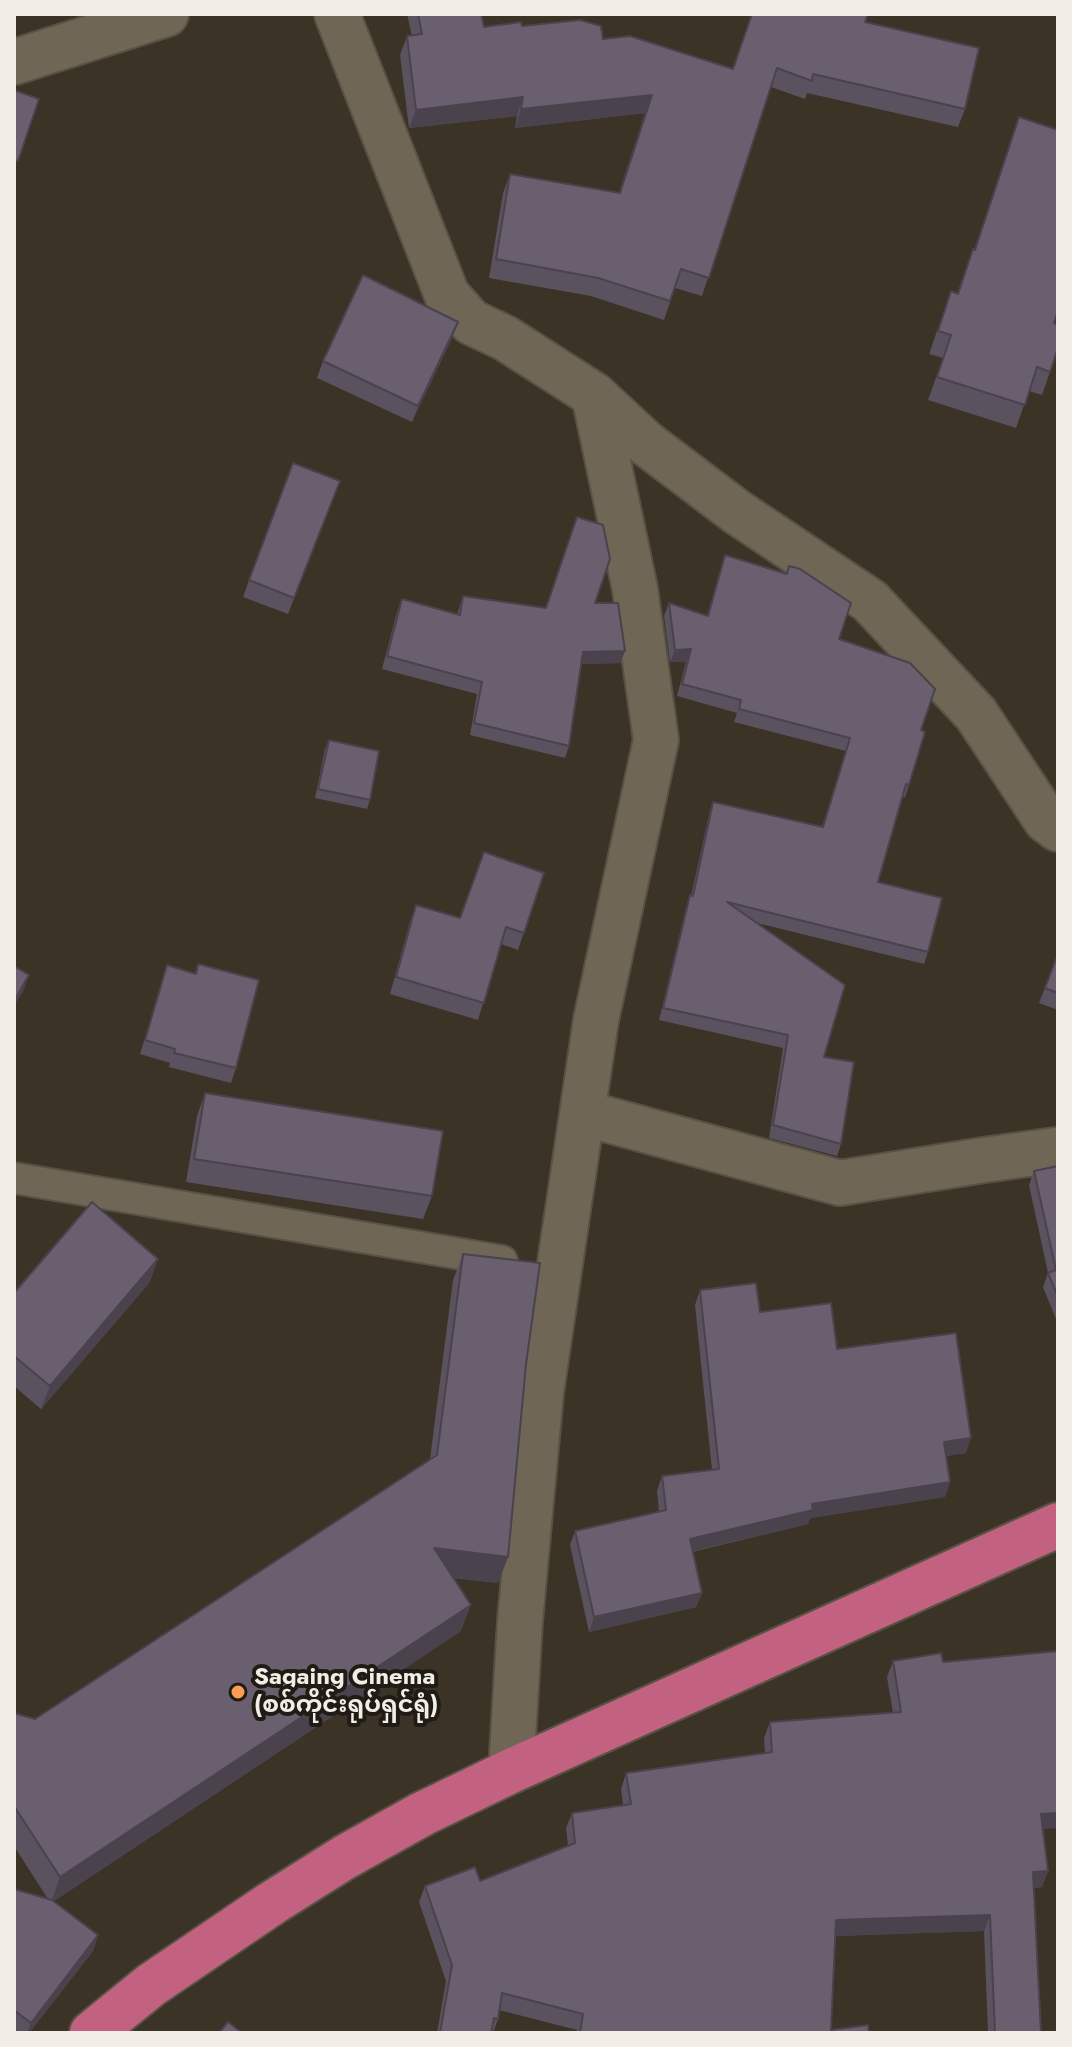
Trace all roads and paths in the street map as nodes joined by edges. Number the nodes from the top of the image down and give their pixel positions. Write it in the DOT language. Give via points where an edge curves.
graph roads {
  1 [pos="166,14"];
  2 [pos="337,14"];
  3 [pos="14,62"];
  4 [pos="594,395"];
  5 [pos="1058,829"];
  6 [pos="583,1113"];
  7 [pos="1058,1152"];
  8 [pos="14,1178"];
  9 [pos="559,1270"];
  10 [pos="1058,1525"];
  11 [pos="511,1771"];
  12 [pos="151,1985"];
  13 [pos="92,2033"];
  14 [pos="110,2033"];
  1 -- 3 [label="street"];
  2 -- 4 [label="street" via="447,295 471,322"];
  4 -- 5 [label="street" via="647,444 737,512 870,601 976,714 1046,820"];
  4 -- 6 [label="street" via="635,589 656,740 596,1020"];
  6 -- 7 [label="street" via="840,1183"];
  6 -- 9 [label="street"];
  8 -- 9 [label="lane"];
  9 -- 11 [label="street" via="541,1392"];
  10 -- 11 [label="highway"];
  11 -- 12 [label="highway" via="345,1857"];
  12 -- 13 [label="highway"];
  12 -- 14 [label="highway"];
}
